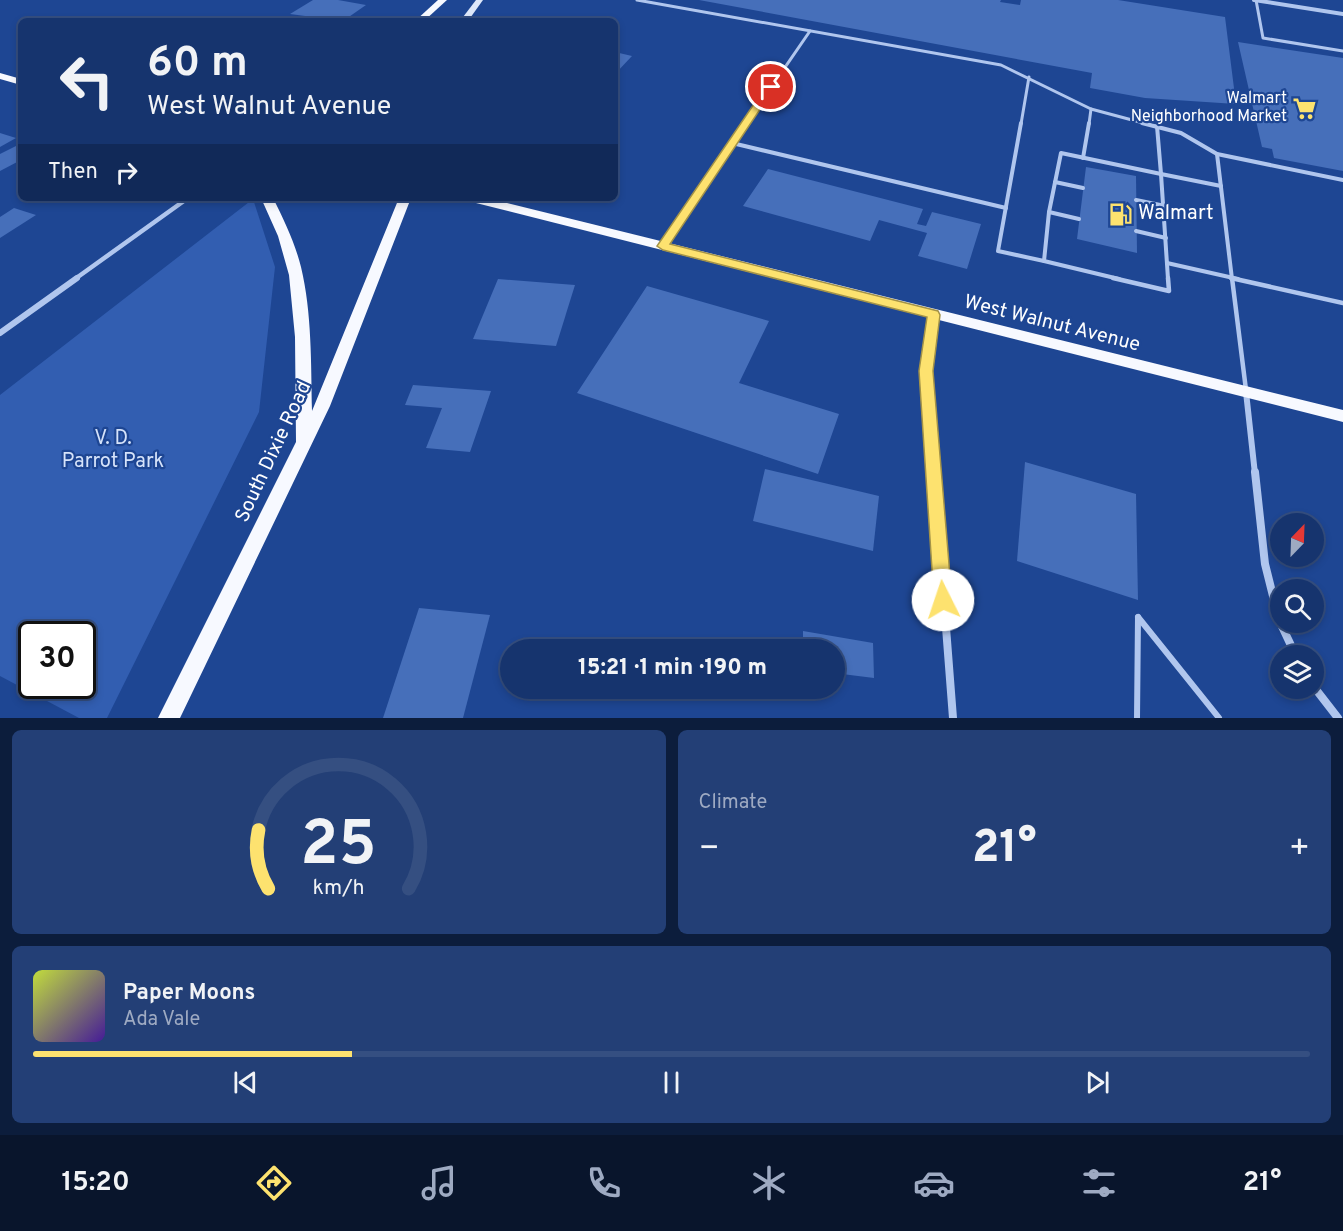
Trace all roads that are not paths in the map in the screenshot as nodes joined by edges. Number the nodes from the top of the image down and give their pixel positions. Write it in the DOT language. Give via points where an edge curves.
graph roads {
  1 [pos="443,0"];
  2 [pos="480,0"];
  3 [pos="637,0"];
  4 [pos="1255,0"];
  5 [pos="1343,14"];
  6 [pos="422,18"];
  7 [pos="466,18"];
  8 [pos="810,31"];
  9 [pos="1343,51"];
  10 [pos="0,76"];
  11 [pos="1029,77"];
  12 [pos="18,81"];
  13 [pos="1091,109"];
  14 [pos="1157,126"];
  15 [pos="732,143"];
  16 [pos="1216,154"];
  17 [pos="1083,158"];
  18 [pos="1161,174"];
  19 [pos="1343,180"];
  20 [pos="1055,182"];
  21 [pos="1221,186"];
  22 [pos="1083,188"];
  23 [pos="1136,200"];
  24 [pos="184,201"];
  25 [pos="268,201"];
  26 [pos="404,201"];
  27 [pos="484,201"];
  28 [pos="1165,206"];
  29 [pos="1006,208"];
  30 [pos="1049,212"];
  31 [pos="1079,219"];
  32 [pos="1136,231"];
  33 [pos="1166,238"];
  34 [pos="663,246"];
  35 [pos="1044,261"];
  36 [pos="1167,263"];
  37 [pos="1231,277"];
  38 [pos="1343,303"];
  39 [pos="934,315"];
  40 [pos="0,333"];
  41 [pos="1246,393"];
  42 [pos="1343,416"];
  43 [pos="304,444"];
  44 [pos="1291,645"];
  45 [pos="1323,699"];
  46 [pos="169,718"];
  47 [pos="953,718"];
  48 [pos="1137,718"];
  49 [pos="1219,718"];
  50 [pos="1338,718"];
  1 -- 6 [label="main road"];
  2 -- 7 [label="main road"];
  3 -- 8 [label="lane"];
  4 -- 5 [label="street"];
  4 -- 9 [label="lane" via="1263,38"];
  8 -- 11 [label="lane" via="1001,65"];
  8 -- 15 [label="lane"];
  10 -- 12 [label="main road"];
  11 -- 13 [label="lane"];
  11 -- 29 [label="lane"];
  13 -- 14 [label="lane"];
  13 -- 17 [label="lane"];
  14 -- 16 [label="lane" via="1198,141"];
  14 -- 18 [label="lane"];
  15 -- 29 [label="lane"];
  15 -- 34 [label="lane"];
  16 -- 19 [label="lane"];
  16 -- 21 [label="lane"];
  17 -- 18 [label="lane"];
  17 -- 20 [label="lane" via="1061,153"];
  18 -- 21 [label="lane"];
  18 -- 28 [label="lane"];
  20 -- 22 [label="lane"];
  20 -- 30 [label="lane"];
  21 -- 37 [label="lane"];
  23 -- 28 [label="lane"];
  24 -- 40 [label="street"];
  25 -- 43 [label="main road" via="282,228 296,274"];
  26 -- 43 [label="main road, South Dixie Road"];
  27 -- 34 [label="main road, West Walnut Avenue"];
  28 -- 33 [label="lane"];
  29 -- 35 [label="lane" via="998,251"];
  30 -- 31 [label="lane"];
  30 -- 35 [label="lane"];
  32 -- 33 [label="lane"];
  33 -- 36 [label="lane"];
  34 -- 39 [label="main road, West Walnut Avenue"];
  35 -- 36 [label="lane" via="1169,291"];
  36 -- 37 [label="lane"];
  37 -- 38 [label="lane"];
  37 -- 41 [label="lane"];
  39 -- 41 [label="main road, West Walnut Avenue"];
  39 -- 47 [label="street" via="926,371"];
  41 -- 42 [label="main road, West Walnut Avenue"];
  41 -- 44 [label="street" via="1265,564 1279,620"];
  43 -- 46 [label="main road, South Dixie Road"];
  45 -- 50 [label="street"];
  48 -- 49 [label="lane" via="1138,617"];
}
